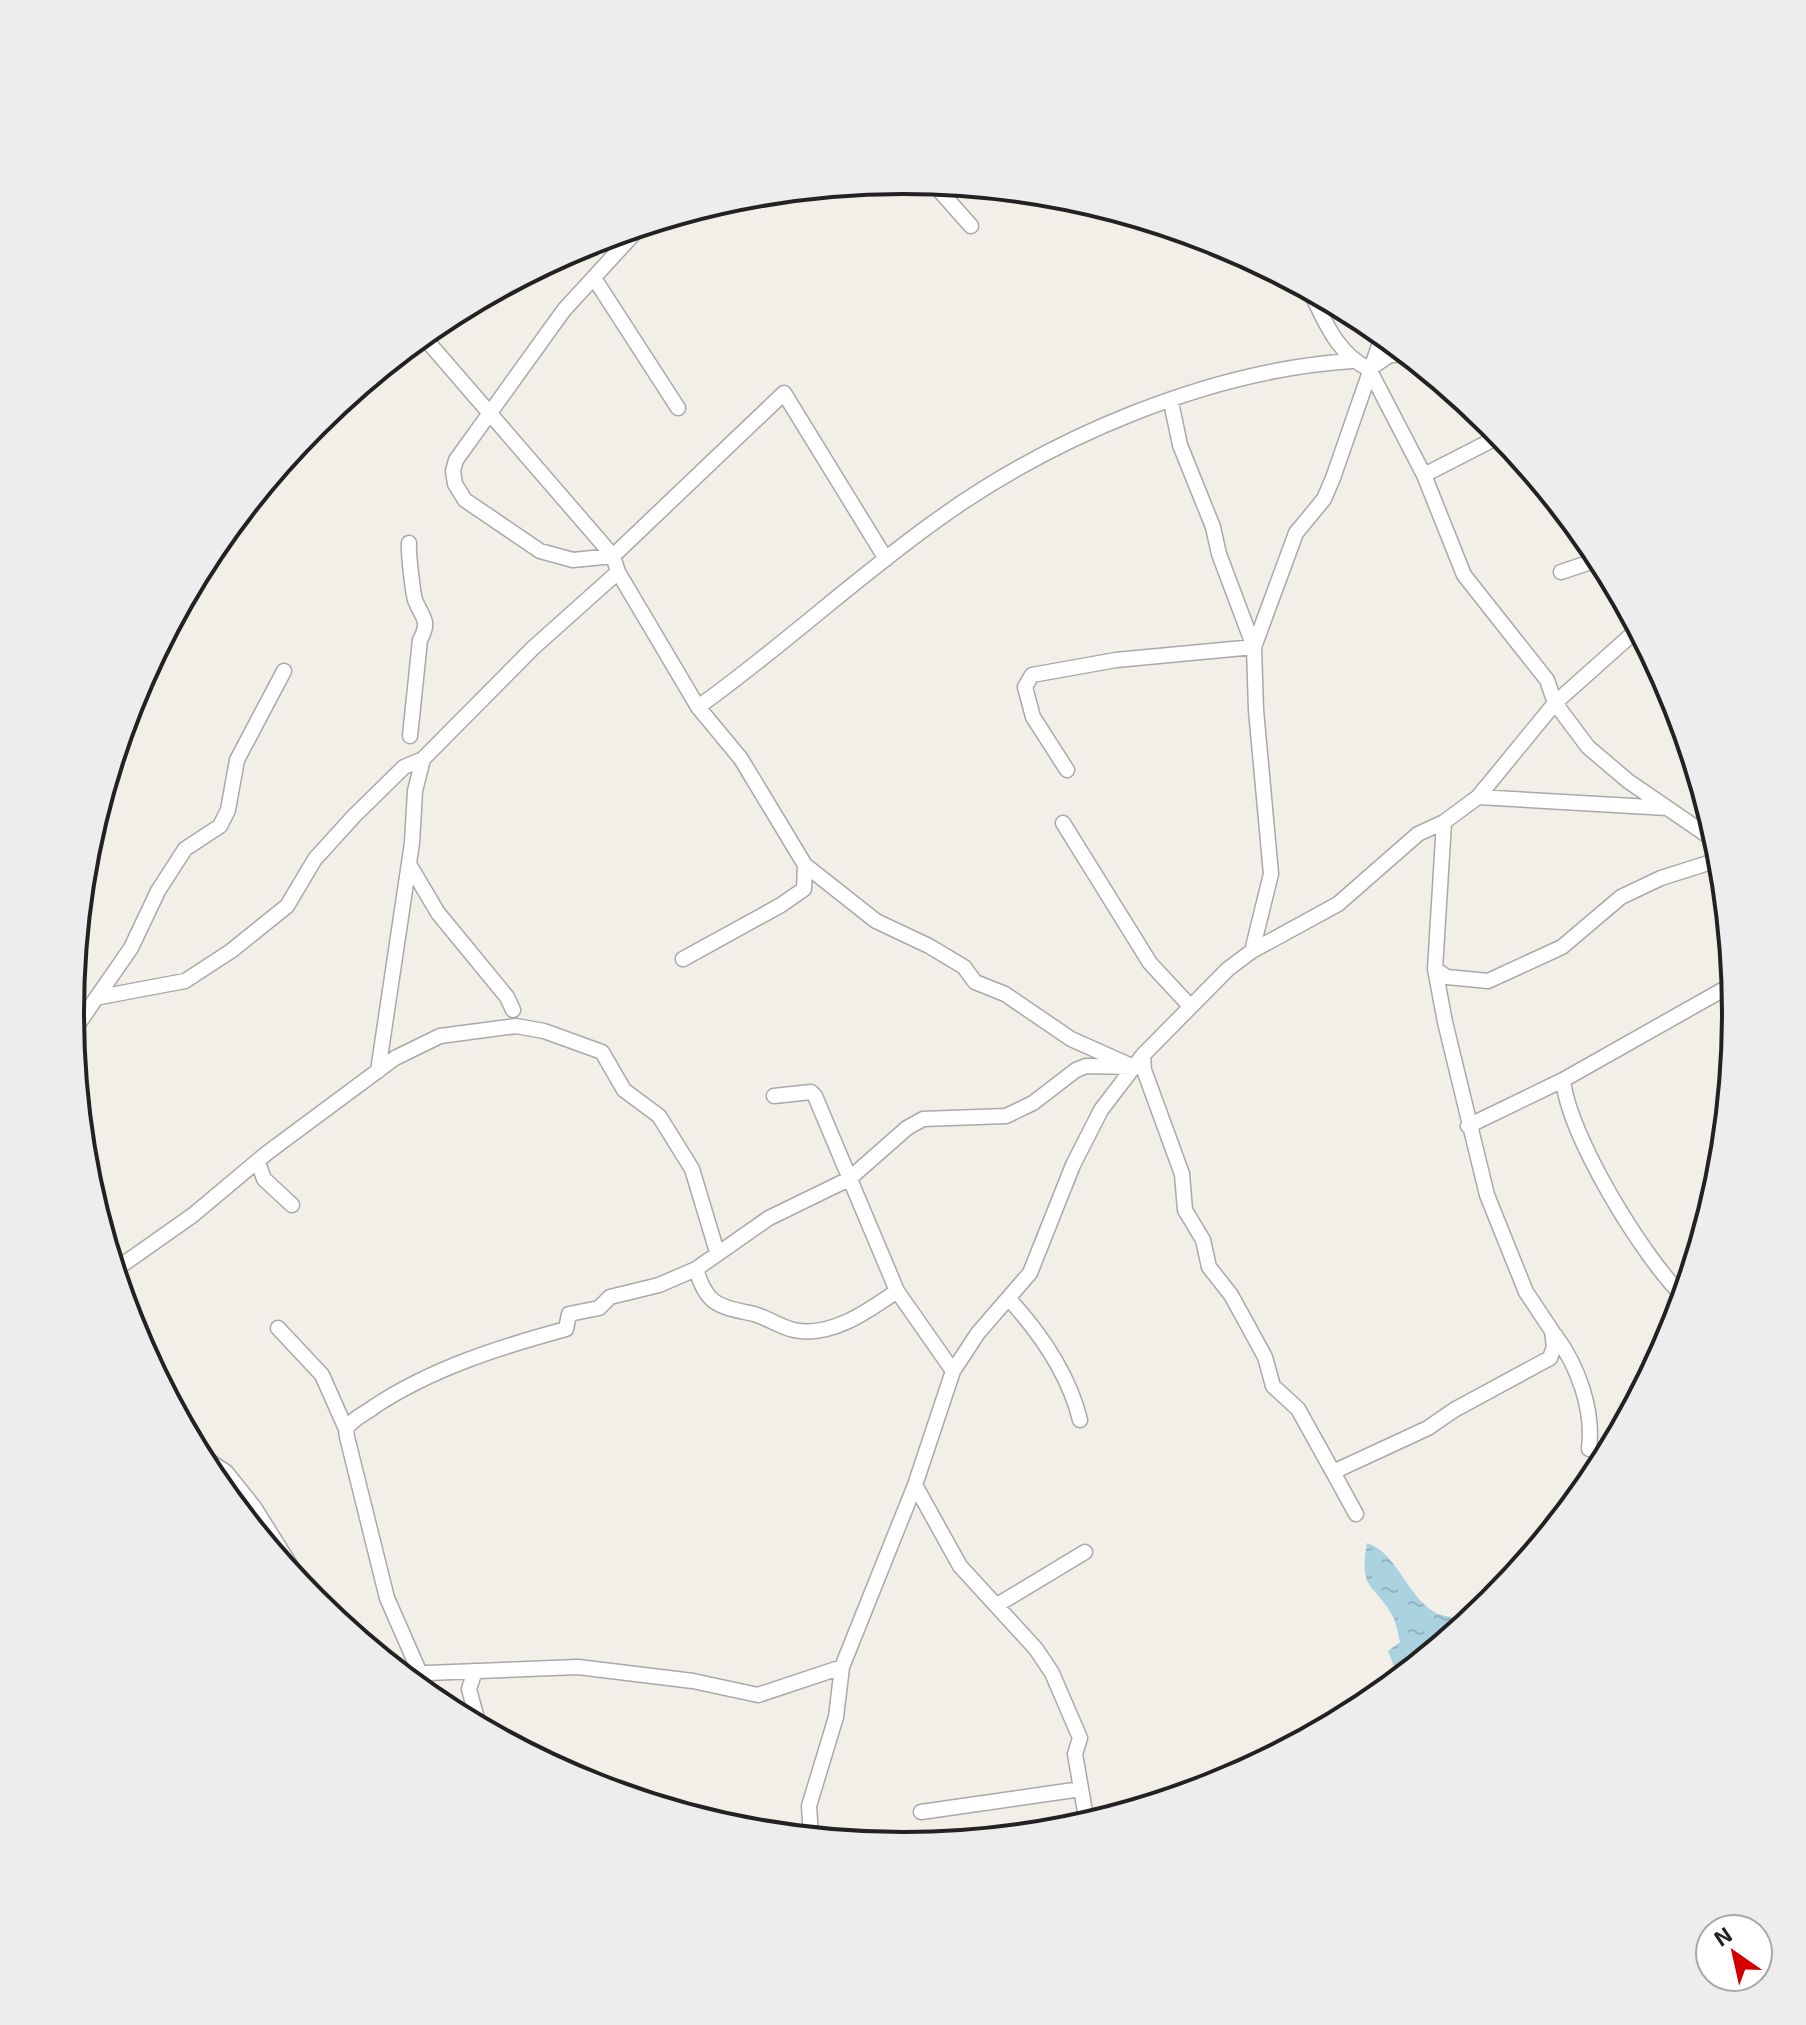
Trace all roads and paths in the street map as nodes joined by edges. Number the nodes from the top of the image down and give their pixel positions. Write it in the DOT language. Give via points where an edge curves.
graph roads {
  1 [pos="943,195"];
  2 [pos="971,226"];
  3 [pos="626,242"];
  4 [pos="594,278"];
  5 [pos="1318,307"];
  6 [pos="430,344"];
  7 [pos="1378,346"];
  8 [pos="1391,355"];
  9 [pos="1352,361"];
  10 [pos="1369,369"];
  11 [pos="1171,402"];
  12 [pos="678,408"];
  13 [pos="492,415"];
  14 [pos="1490,441"];
  15 [pos="1424,475"];
  16 [pos="409,543"];
  17 [pos="613,556"];
  18 [pos="886,559"];
  19 [pos="1588,563"];
  20 [pos="618,572"];
  21 [pos="1561,572"];
  22 [pos="1630,636"];
  23 [pos="1254,647"];
  24 [pos="284,671"];
  25 [pos="1555,703"];
  26 [pos="698,707"];
  27 [pos="410,736"];
  28 [pos="423,759"];
  29 [pos="1067,770"];
  30 [pos="1478,797"];
  31 [pos="1667,808"];
  32 [pos="1444,822"];
  33 [pos="1063,823"];
  34 [pos="1701,831"];
  35 [pos="1708,863"];
  36 [pos="409,864"];
  37 [pos="805,865"];
  38 [pos="1252,951"];
  39 [pos="683,959"];
  40 [pos="1435,969"];
  41 [pos="1721,991"];
  42 [pos="100,997"];
  43 [pos="1189,1005"];
  44 [pos="513,1010"];
  45 [pos="84,1017"];
  46 [pos="1139,1061"];
  47 [pos="378,1071"];
  48 [pos="1563,1080"];
  49 [pos="774,1096"];
  50 [pos="1468,1126"];
  51 [pos="258,1162"];
  52 [pos="849,1179"];
  53 [pos="292,1205"];
  54 [pos="717,1252"];
  55 [pos="124,1264"];
  56 [pos="696,1269"];
  57 [pos="1675,1287"];
  58 [pos="897,1291"];
  59 [pos="1009,1299"];
  60 [pos="278,1328"];
  61 [pos="1552,1331"];
  62 [pos="953,1371"];
  63 [pos="1080,1420"];
  64 [pos="346,1429"];
  65 [pos="1589,1449"];
  66 [pos="1333,1472"];
  67 [pos="915,1485"];
  68 [pos="1356,1514"];
  69 [pos="1085,1552"];
  70 [pos="997,1605"];
  71 [pos="842,1667"];
  72 [pos="419,1671"];
  73 [pos="475,1671"];
  74 [pos="475,1710"];
  75 [pos="1081,1789"];
  76 [pos="1085,1811"];
  77 [pos="921,1812"];
  78 [pos="810,1826"];
  1 -- 2 [label="street"];
  3 -- 4 [label="street"];
  4 -- 12 [label="street"];
  4 -- 13 [label="street" via="513,376"];
  5 -- 9 [label="street" via="1335,342"];
  6 -- 13 [label="street"];
  7 -- 10 [label="street"];
  8 -- 10 [label="street"];
  9 -- 10 [label="street"];
  9 -- 11 [label="street" via="1255,375"];
  10 -- 15 [label="street"];
  10 -- 23 [label="street" via="1333,478 1324,499 1296,533"];
  11 -- 18 [label="street" via="1038,458 982,489"];
  11 -- 23 [label="street" via="1185,459"];
  13 -- 17 [label="street"];
  13 -- 17 [label="street" via="456,460 455,484 465,500 540,551 573,560"];
  14 -- 15 [label="street"];
  15 -- 25 [label="street" via="1464,575 1547,680"];
  16 -- 27 [label="street" via="414,598 427,627 420,640"];
  17 -- 18 [label="street" via="781,393"];
  17 -- 20 [label="street"];
  18 -- 26 [label="street"];
  19 -- 21 [label="street"];
  20 -- 26 [label="street"];
  20 -- 28 [label="street"];
  22 -- 25 [label="street"];
  23 -- 29 [label="street" via="1116,660 1032,675 1025,687 1033,717"];
  23 -- 38 [label="street" via="1271,874"];
  24 -- 42 [label="street" via="237,760 220,826 185,849"];
  25 -- 30 [label="street"];
  25 -- 31 [label="street" via="1588,747"];
  26 -- 37 [label="street" via="741,759"];
  28 -- 36 [label="street"];
  28 -- 42 [label="street" via="404,767 354,816 315,859 287,906 231,951 185,981"];
  30 -- 31 [label="street"];
  30 -- 32 [label="street"];
  31 -- 34 [label="street"];
  32 -- 38 [label="street" via="1418,834 1338,904"];
  32 -- 40 [label="street"];
  33 -- 43 [label="street" via="1150,963"];
  35 -- 40 [label="street" via="1621,897 1562,947 1488,981 1447,977"];
  36 -- 44 [label="street" via="438,913"];
  36 -- 47 [label="street"];
  37 -- 39 [label="street" via="804,889"];
  37 -- 46 [label="street" via="860,911 964,967 975,982 1005,994 1071,1039"];
  38 -- 43 [label="street"];
  40 -- 50 [label="street"];
  41 -- 48 [label="street"];
  42 -- 45 [label="street"];
  43 -- 46 [label="street"];
  46 -- 52 [label="street" via="1076,1070 1006,1116 923,1119"];
  46 -- 59 [label="street" via="1101,1110 1030,1273"];
  46 -- 66 [label="street" via="1182,1174 1185,1210 1203,1240 1209,1267 1265,1357 1273,1386 1298,1409"];
  47 -- 51 [label="street"];
  47 -- 54 [label="street" via="440,1036 487,1028 516,1026 592,1045 602,1052 624,1090 659,1116 692,1169"];
  48 -- 50 [label="street"];
  48 -- 57 [label="street" via="1575,1126 1618,1206 1643,1249"];
  49 -- 52 [label="street" via="815,1096"];
  50 -- 61 [label="street" via="1487,1195 1526,1292"];
  51 -- 53 [label="street" via="264,1179"];
  51 -- 55 [label="street"];
  52 -- 54 [label="street" via="769,1218"];
  52 -- 58 [label="street"];
  54 -- 56 [label="street"];
  56 -- 58 [label="street" via="713,1303 796,1330 826,1329"];
  56 -- 64 [label="street" via="610,1297 599,1308 569,1314 566,1329 513,1343 408,1384"];
  58 -- 62 [label="street"];
  59 -- 62 [label="street"];
  59 -- 63 [label="street" via="1062,1373"];
  60 -- 64 [label="street" via="322,1375"];
  61 -- 65 [label="street" via="1576,1366"];
  61 -- 66 [label="street" via="1550,1358 1428,1428"];
  62 -- 67 [label="street"];
  64 -- 72 [label="street" via="387,1598"];
  66 -- 68 [label="street"];
  67 -- 70 [label="street" via="960,1566"];
  67 -- 71 [label="street"];
  69 -- 70 [label="street"];
  70 -- 75 [label="street" via="1052,1673 1080,1738 1075,1754"];
  71 -- 73 [label="street" via="758,1695 631,1671"];
  71 -- 78 [label="street" via="836,1717 809,1806"];
  72 -- 73 [label="street"];
  73 -- 74 [label="street" via="469,1689"];
  75 -- 76 [label="street"];
  75 -- 77 [label="street"];
}
